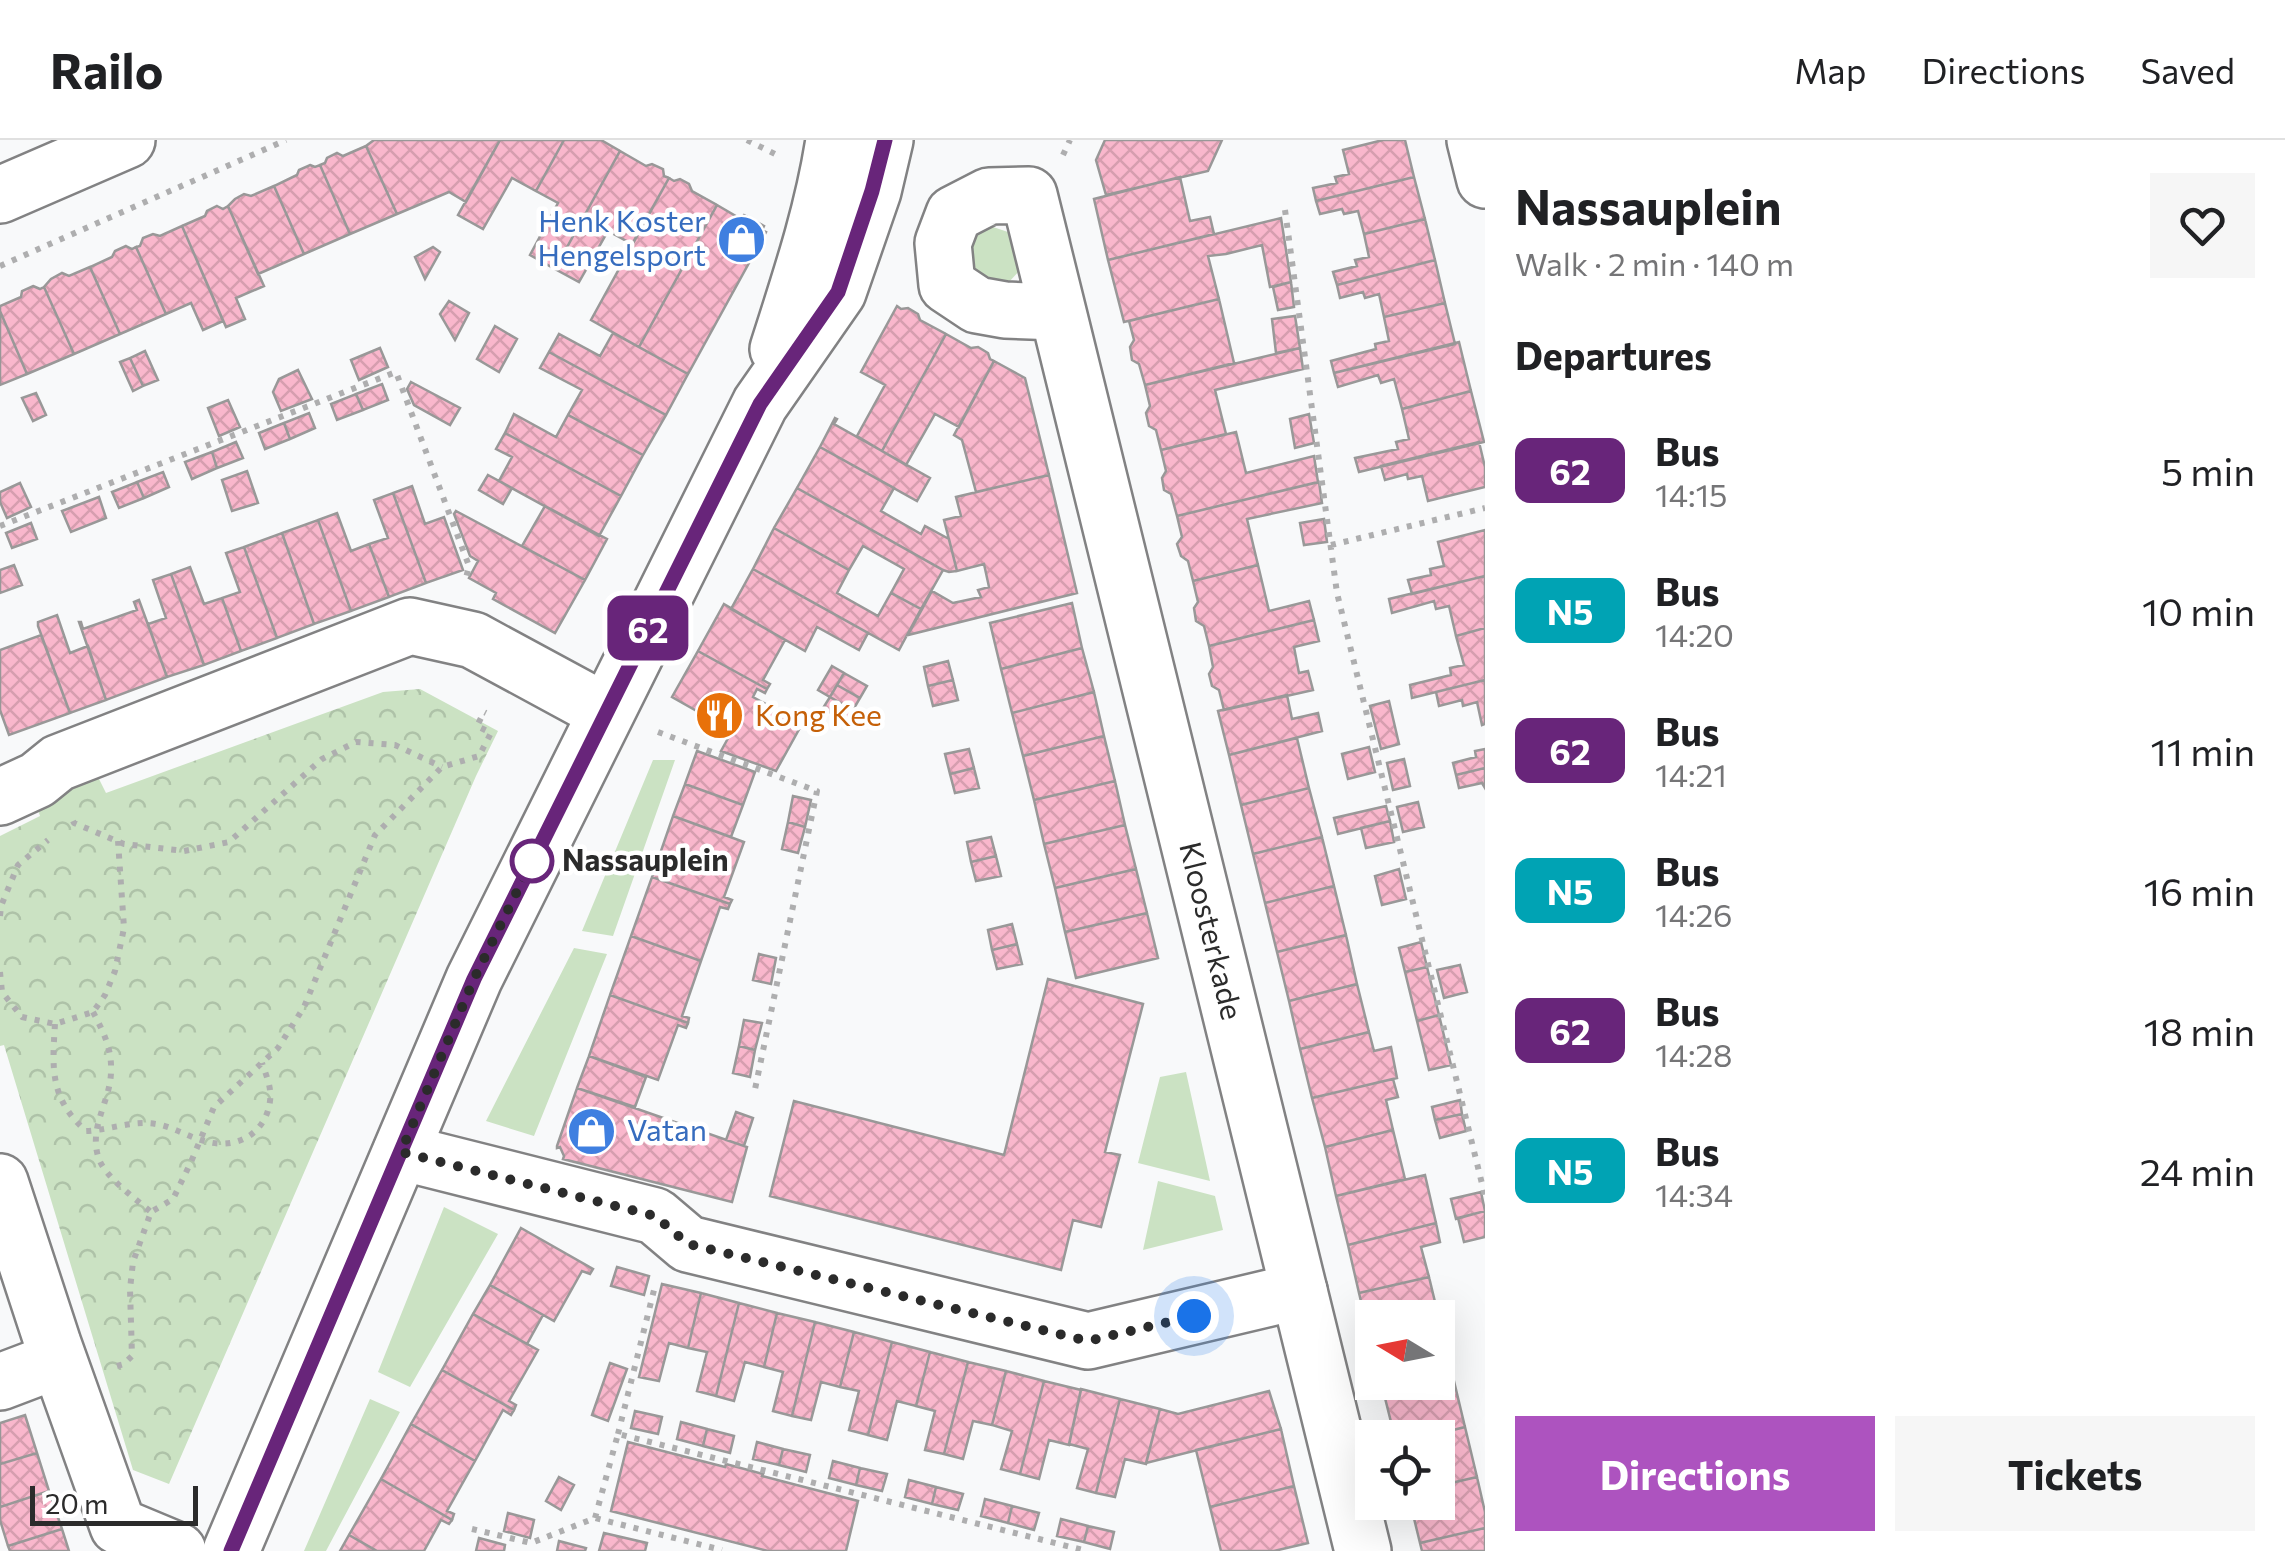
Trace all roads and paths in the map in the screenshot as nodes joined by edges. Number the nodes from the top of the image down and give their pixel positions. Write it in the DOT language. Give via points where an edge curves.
graph roads {
  1 [pos="127,140"];
  2 [pos="286,140"];
  3 [pos="834,140"];
  4 [pos="884,140"];
  5 [pos="1475,140"];
  6 [pos="1485,180"];
  7 [pos="0,195"];
  8 [pos="1284,210"];
  9 [pos="0,266"];
  10 [pos="1058,312"];
  11 [pos="760,404"];
  12 [pos="1485,508"];
  13 [pos="0,526"];
  14 [pos="1330,545"];
  15 [pos="452,634"];
  16 [pos="525,668"];
  17 [pos="606,712"];
  18 [pos="64,761"];
  19 [pos="442,767"];
  20 [pos="0,796"];
  21 [pos="74,823"];
  22 [pos="62,831"];
  23 [pos="50,839"];
  24 [pos="118,841"];
  25 [pos="0,916"];
  26 [pos="0,972"];
  27 [pos="93,1012"];
  28 [pos="55,1024"];
  29 [pos="262,1062"];
  30 [pos="754,1094"];
  31 [pos="97,1131"];
  32 [pos="200,1139"];
  33 [pos="401,1152"];
  34 [pos="0,1182"];
  35 [pos="1485,1196"];
  36 [pos="152,1212"];
  37 [pos="669,1228"];
  38 [pos="1299,1291"];
  39 [pos="84,1364"];
  40 [pos="0,1382"];
  41 [pos="618,1434"];
  42 [pos="595,1518"];
  43 [pos="472,1529"];
  44 [pos="178,1551"];
  45 [pos="231,1551"];
  46 [pos="723,1551"];
  47 [pos="1088,1551"];
  48 [pos="1363,1551"];
  1 -- 7 [label="street"];
  2 -- 9 [label="path"];
  3 -- 11 [label="street" via="817,228"];
  4 -- 11 [label="street" via="838,292"];
  5 -- 6 [label="street"];
  8 -- 14 [label="path"];
  10 -- 38 [label="street, Kloosterkade"];
  11 -- 17 [label="street"];
  12 -- 14 [label="path"];
  13 -- 15 [label="path" via="396,372 469,566"];
  14 -- 35 [label="path"];
  15 -- 16 [label="street"];
  15 -- 18 [label="street" via="410,626"];
  16 -- 17 [label="street"];
  16 -- 19 [label="path" via="497,718 484,712 476,726 491,733 479,756"];
  17 -- 30 [label="path" via="817,791"];
  17 -- 33 [label="street" via="474,979"];
  18 -- 20 [label="street"];
  18 -- 21 [label="path" via="75,788 64,793"];
  19 -- 24 [label="path" via="395,745 356,742 322,759 229,842 184,851"];
  19 -- 29 [label="path" via="375,836 304,1007"];
  21 -- 22 [label="path"];
  21 -- 24 [label="path"];
  23 -- 25 [label="path" via="18,865"];
  24 -- 27 [label="path" via="124,928 114,970"];
  26 -- 28 [label="path" via="2,992 22,1017"];
  27 -- 28 [label="path"];
  27 -- 31 [label="path" via="108,1040 112,1073"];
  28 -- 31 [label="path" via="60,1100 86,1131"];
  29 -- 32 [label="path" via="214,1106"];
  29 -- 32 [label="path" via="270,1102 258,1132 238,1142"];
  31 -- 32 [label="path" via="156,1124"];
  31 -- 36 [label="path" via="98,1157"];
  32 -- 36 [label="path" via="173,1198"];
  33 -- 37 [label="street" via="655,1216"];
  33 -- 45 [label="street"];
  34 -- 39 [label="street"];
  36 -- 39 [label="path" via="133,1262 132,1356 124,1364"];
  37 -- 38 [label="street" via="688,1244 1088,1341"];
  37 -- 41 [label="path"];
  38 -- 48 [label="street, Kloosterkade"];
  39 -- 40 [label="street"];
  39 -- 44 [label="street" via="118,1526"];
  41 -- 42 [label="path"];
  41 -- 47 [label="path"];
  42 -- 43 [label="path" via="531,1542"];
  42 -- 46 [label="path"];
}
